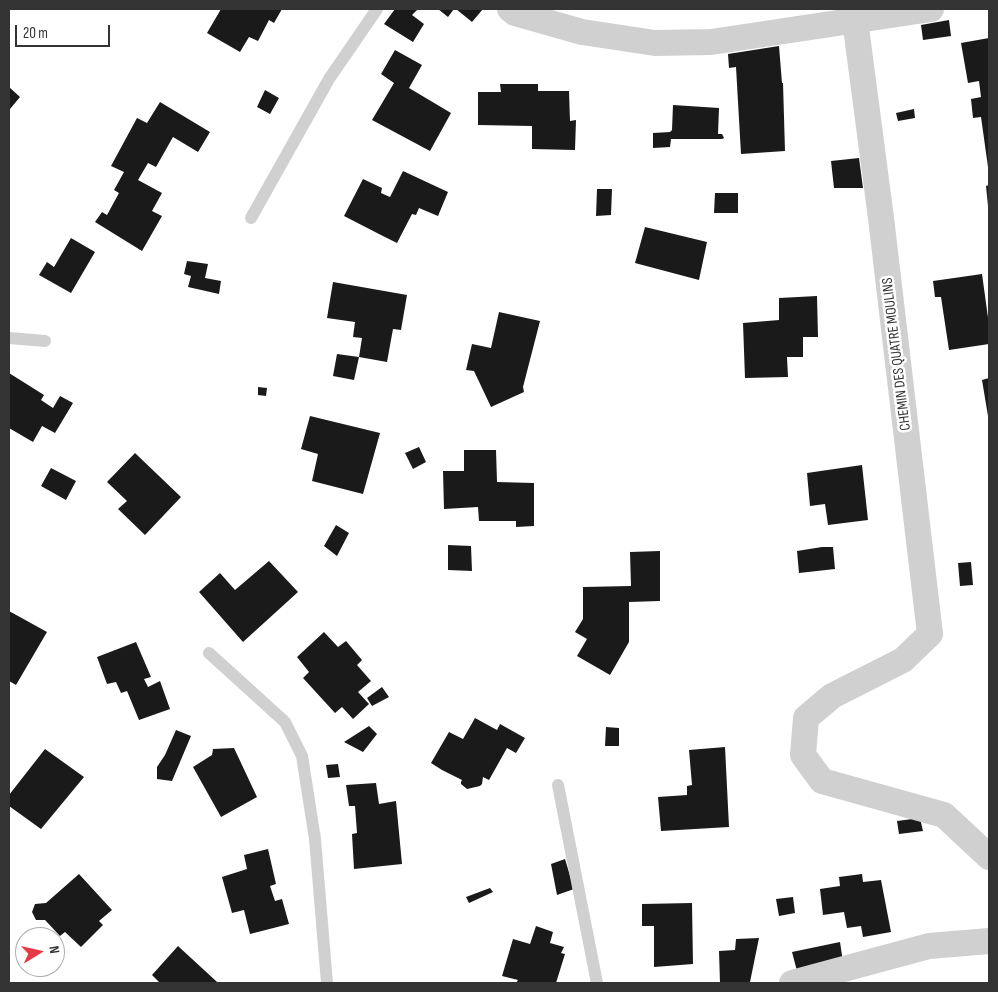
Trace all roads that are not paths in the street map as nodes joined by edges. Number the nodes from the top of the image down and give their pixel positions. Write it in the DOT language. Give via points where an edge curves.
graph roads {
  1 [pos="377,9"];
  2 [pos="510,9"];
  3 [pos="931,9"];
  4 [pos="855,20"];
  5 [pos="252,218"];
  6 [pos="9,338"];
  7 [pos="45,341"];
  8 [pos="209,653"];
  9 [pos="558,785"];
  10 [pos="989,857"];
  11 [pos="989,941"];
  12 [pos="326,983"];
  13 [pos="598,983"];
  14 [pos="792,983"];
  1 -- 5 [label="lane" via="329,79"];
  2 -- 4 [label="street" via="582,32 655,43 711,42"];
  3 -- 4 [label="street"];
  4 -- 10 [label="street, CHEMIN DES QUATRE MOULINS" via="930,634 903,660 832,696 806,718 804,755 822,781 944,815"];
  6 -- 7 [label="lane"];
  8 -- 12 [label="lane" via="285,722 302,756 315,839"];
  9 -- 13 [label="lane"];
  11 -- 14 [label="street" via="929,946"];
}
